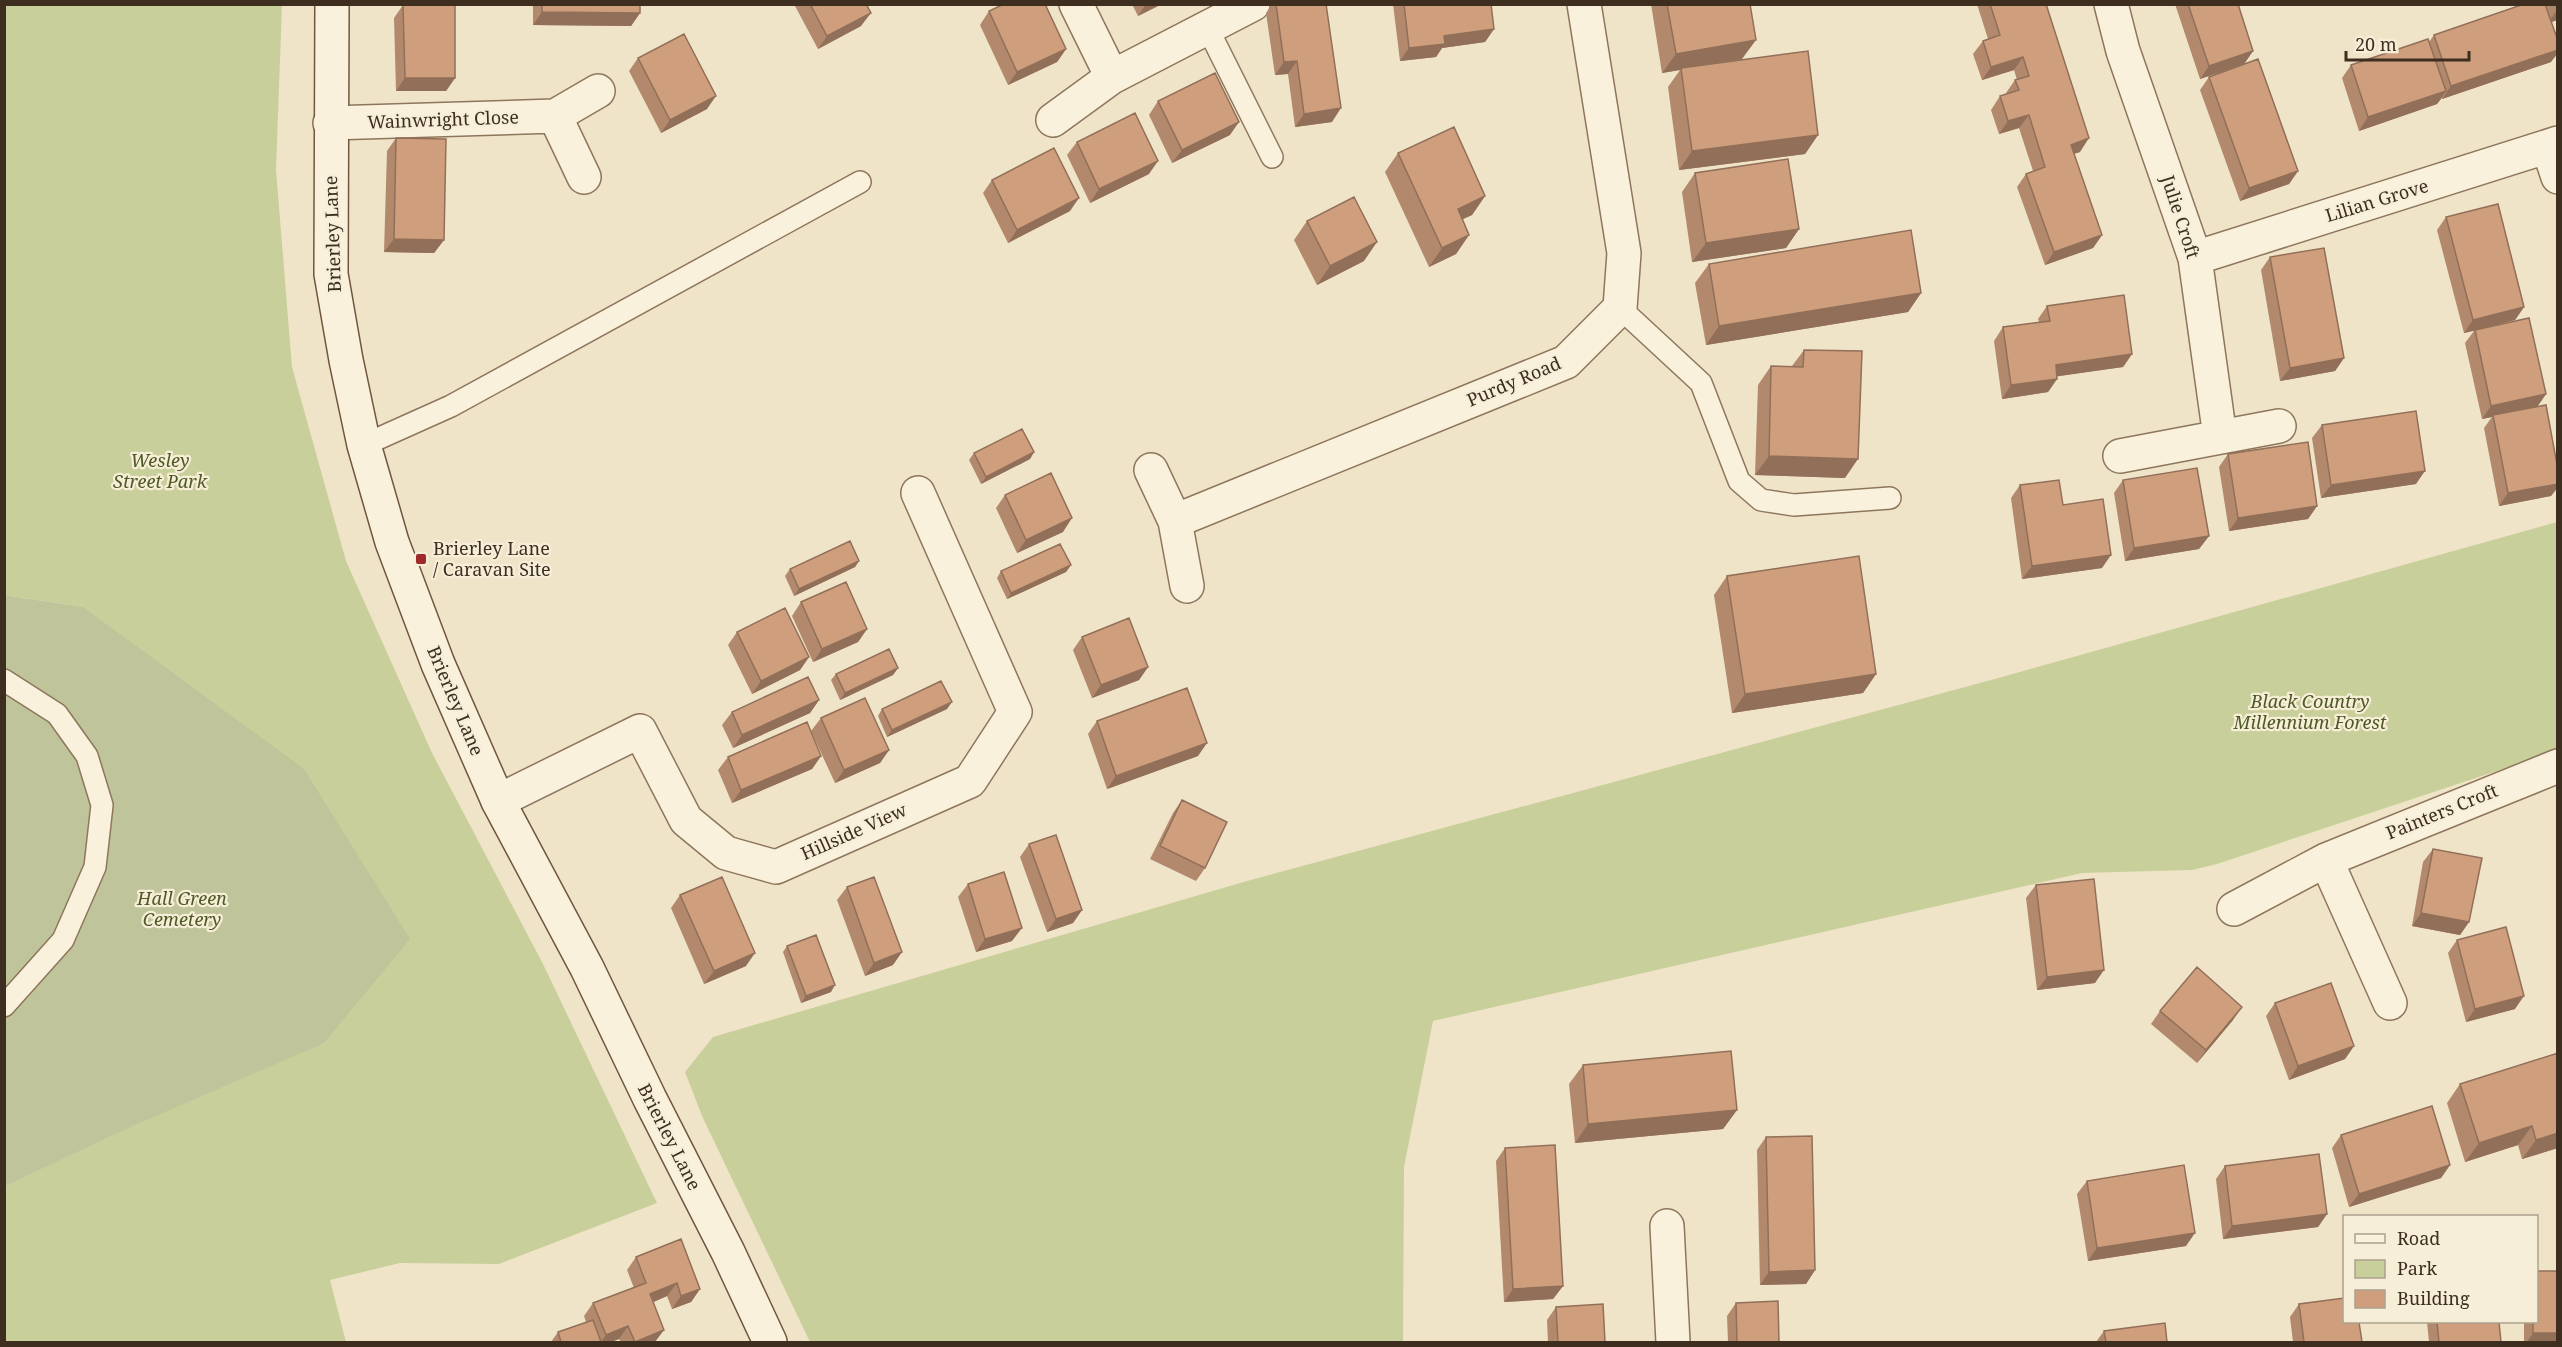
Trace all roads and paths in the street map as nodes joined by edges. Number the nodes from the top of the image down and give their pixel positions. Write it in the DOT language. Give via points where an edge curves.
graph roads {
  1 [pos="332,4"];
  2 [pos="1076,4"];
  3 [pos="1253,4"];
  4 [pos="1584,4"];
  5 [pos="2111,4"];
  6 [pos="1208,28"];
  7 [pos="1112,77"];
  8 [pos="598,91"];
  9 [pos="555,116"];
  10 [pos="1053,120"];
  11 [pos="330,123"];
  12 [pos="2553,145"];
  13 [pos="1272,157"];
  14 [pos="584,177"];
  15 [pos="2558,177"];
  16 [pos="860,182"];
  17 [pos="2195,258"];
  18 [pos="1620,308"];
  19 [pos="2279,426"];
  20 [pos="2220,437"];
  21 [pos="364,445"];
  22 [pos="2120,456"];
  23 [pos="1151,470"];
  24 [pos="918,493"];
  25 [pos="1890,498"];
  26 [pos="1175,521"];
  27 [pos="1187,586"];
  28 [pos="4,680"];
  29 [pos="2558,766"];
  30 [pos="498,801"];
  31 [pos="2326,860"];
  32 [pos="2234,909"];
  33 [pos="2390,1003"];
  34 [pos="4,1006"];
  35 [pos="1667,1226"];
  36 [pos="770,1342"];
  37 [pos="1673,1342"];
  1 -- 11 [label="street, Brierley Lane"];
  2 -- 7 [label="street"];
  3 -- 6 [label="street"];
  4 -- 18 [label="street" via="1624,253"];
  5 -- 17 [label="street, Julie Croft" via="2123,51"];
  6 -- 7 [label="street"];
  6 -- 13 [label="lane"];
  7 -- 10 [label="street"];
  8 -- 9 [label="street, Wainwright Close"];
  9 -- 11 [label="street, Wainwright Close"];
  9 -- 14 [label="street"];
  11 -- 21 [label="street, Brierley Lane" via="331,274"];
  12 -- 15 [label="street"];
  12 -- 17 [label="street, Lilian Grove"];
  16 -- 21 [label="lane" via="451,406"];
  17 -- 20 [label="street, Julie Croft"];
  18 -- 25 [label="lane" via="1701,383 1739,481 1761,500 1794,505"];
  18 -- 26 [label="street, Purdy Road" via="1566,362"];
  19 -- 20 [label="street"];
  20 -- 22 [label="street"];
  21 -- 30 [label="street, Brierley Lane" via="392,542 438,664"];
  23 -- 26 [label="street"];
  24 -- 30 [label="street, Hillside View" via="1015,712 970,782 776,867 726,853 686,820 639,730"];
  26 -- 27 [label="street"];
  28 -- 34 [label="lane" via="57,714 87,756 102,805 95,867 63,940"];
  29 -- 31 [label="street, Painters Croft"];
  30 -- 36 [label="street, Brierley Lane" via="587,968"];
  31 -- 32 [label="street, Painters Croft"];
  31 -- 33 [label="street"];
  35 -- 37 [label="street"];
}
